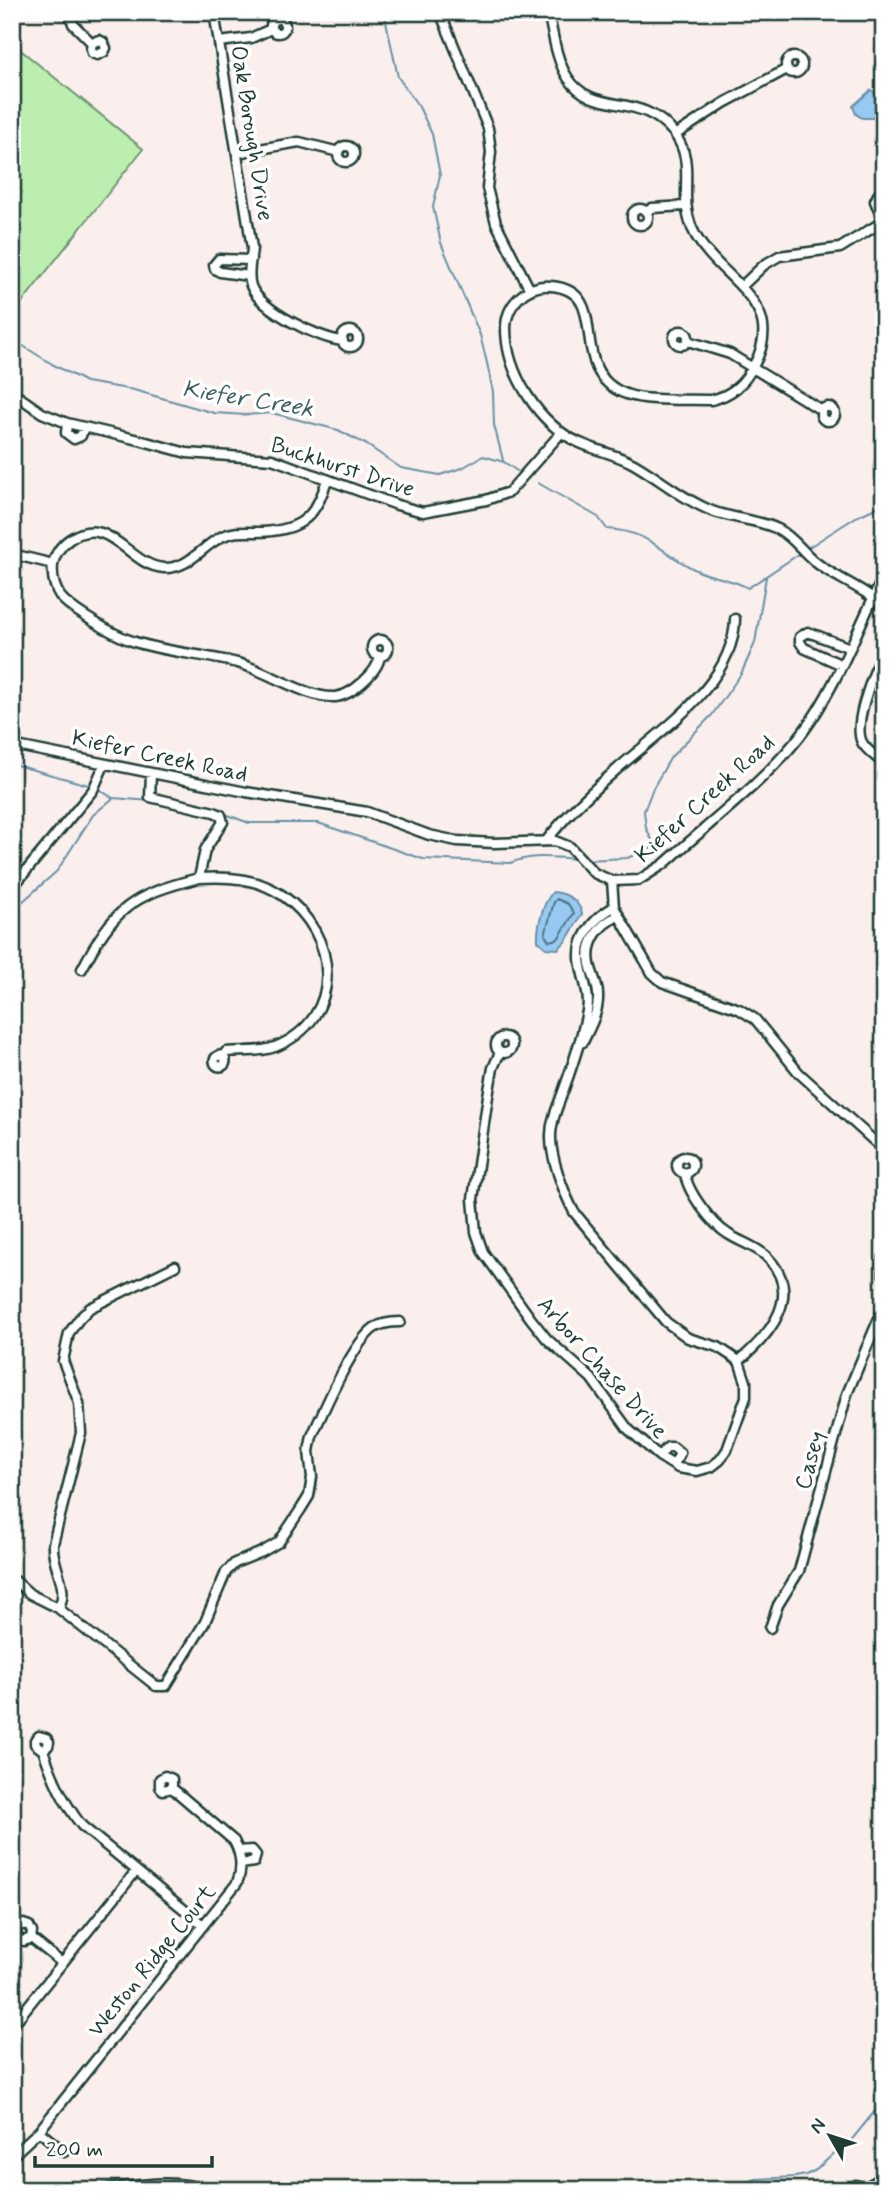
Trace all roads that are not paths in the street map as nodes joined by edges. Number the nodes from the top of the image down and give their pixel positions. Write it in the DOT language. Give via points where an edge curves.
graph roads {
  1 [pos="69,12"];
  2 [pos="214,12"];
  3 [pos="440,12"];
  4 [pos="548,12"];
  5 [pos="271,29"];
  6 [pos="92,43"];
  7 [pos="219,43"];
  8 [pos="787,69"];
  9 [pos="675,135"];
  10 [pos="339,152"];
  11 [pos="237,153"];
  12 [pos="884,194"];
  13 [pos="685,206"];
  14 [pos="646,212"];
  15 [pos="883,221"];
  16 [pos="251,260"];
  17 [pos="249,276"];
  18 [pos="741,287"];
  19 [pos="530,289"];
  20 [pos="343,341"];
  21 [pos="688,341"];
  22 [pos="753,368"];
  23 [pos="12,392"];
  24 [pos="821,410"];
  25 [pos="67,424"];
  26 [pos="84,427"];
  27 [pos="561,433"];
  28 [pos="327,479"];
  29 [pos="12,554"];
  30 [pos="53,564"];
  31 [pos="884,576"];
  32 [pos="873,597"];
  33 [pos="884,608"];
  34 [pos="735,619"];
  35 [pos="884,647"];
  36 [pos="850,648"];
  37 [pos="380,656"];
  38 [pos="842,665"];
  39 [pos="12,746"];
  40 [pos="884,763"];
  41 [pos="104,765"];
  42 [pos="150,774"];
  43 [pos="547,840"];
  44 [pos="198,878"];
  45 [pos="612,881"];
  46 [pos="12,888"];
  47 [pos="616,912"];
  48 [pos="82,969"];
  49 [pos="500,1052"];
  50 [pos="223,1056"];
  51 [pos="884,1150"];
  52 [pos="685,1173"];
  53 [pos="884,1258"];
  54 [pos="175,1266"];
  55 [pos="884,1276"];
  56 [pos="884,1301"];
  57 [pos="400,1322"];
  58 [pos="739,1361"];
  59 [pos="659,1456"];
  60 [pos="674,1465"];
  61 [pos="12,1578"];
  62 [pos="58,1608"];
  63 [pos="770,1628"];
  64 [pos="43,1750"];
  65 [pos="172,1788"];
  66 [pos="239,1851"];
  67 [pos="241,1864"];
  68 [pos="136,1871"];
  69 [pos="203,1925"];
  70 [pos="31,1938"];
  71 [pos="62,1963"];
  72 [pos="12,2026"];
  73 [pos="39,2131"];
  74 [pos="64,2152"];
  75 [pos="12,2156"];
  76 [pos="884,2177"];
  77 [pos="864,2189"];
  78 [pos="98,2190"];
  79 [pos="204,2190"];
  80 [pos="852,2190"];
  1 -- 6 [label="street"];
  2 -- 7 [label="street, Oak Borough Drive"];
  3 -- 19 [label="street" via="488,128 492,211"];
  4 -- 9 [label="street" via="561,63 575,87 597,100 644,109"];
  5 -- 7 [label="street"];
  7 -- 11 [label="street, Oak Borough Drive"];
  8 -- 9 [label="street"];
  9 -- 13 [label="street" via="686,162"];
  10 -- 11 [label="street" via="299,142"];
  11 -- 16 [label="street, Oak Borough Drive"];
  12 -- 15 [label="street" via="875,201"];
  13 -- 14 [label="street"];
  13 -- 18 [label="street" via="706,252"];
  15 -- 18 [label="street" via="840,248 779,256"];
  16 -- 17 [label="street, Oak Borough Drive"];
  16 -- 17 [label="street" via="219,259 214,263 220,272"];
  17 -- 20 [label="street" via="254,292 266,304 303,328"];
  18 -- 22 [label="street" via="757,308 765,330 764,346"];
  19 -- 22 [label="street" via="556,287 579,300 588,317 596,370 625,394 710,400 735,390"];
  19 -- 27 [label="street" via="511,308 508,340 525,389 536,408"];
  21 -- 22 [label="street" via="721,350"];
  22 -- 24 [label="street"];
  23 -- 25 [label="street, Buckhurst Drive"];
  25 -- 26 [label="street, Buckhurst Drive"];
  25 -- 26 [label="street" via="66,433 74,439"];
  26 -- 28 [label="street, Buckhurst Drive" via="178,452 272,459"];
  27 -- 28 [label="street, Buckhurst Drive" via="509,492 437,510 410,509"];
  27 -- 32 [label="street" via="632,463 700,506 775,528 813,560"];
  28 -- 30 [label="street" via="314,511 290,530 229,533 181,565 171,568 145,563 112,537 91,532 66,543"];
  29 -- 30 [label="street"];
  30 -- 37 [label="street" via="55,584 66,602 128,640 239,664 319,696 351,692"];
  31 -- 32 [label="street, Kiefer Creek Road"];
  32 -- 33 [label="street"];
  32 -- 36 [label="street, Kiefer Creek Road"];
  34 -- 43 [label="street" via="730,649 707,685"];
  35 -- 40 [label="street" via="859,727 862,743"];
  36 -- 38 [label="street, Kiefer Creek Road"];
  36 -- 38 [label="street" via="808,632 800,637 804,648"];
  38 -- 45 [label="street, Kiefer Creek Road" via="818,710 783,756 664,864 639,880"];
  39 -- 41 [label="street, Kiefer Creek Road"];
  41 -- 42 [label="street, Kiefer Creek Road"];
  41 -- 46 [label="street" via="93,790"];
  42 -- 43 [label="street, Kiefer Creek Road" via="367,812 457,841"];
  42 -- 44 [label="street" via="150,797 214,812 222,818"];
  43 -- 45 [label="street, Kiefer Creek Road" via="570,847 594,873"];
  44 -- 48 [label="street" via="165,886 134,901 107,926"];
  44 -- 50 [label="street" via="227,876 282,895 311,926 325,959 326,995 321,1008 298,1032 275,1047"];
  45 -- 47 [label="street"];
  47 -- 51 [label="street" via="652,974 755,1019 799,1073"];
  47 -- 58 [label="street" via="598,923 593,939 589,955 597,1007 553,1120 554,1157 570,1206 666,1322 688,1338 724,1349"];
  49 -- 59 [label="street, Arbor Chase Drive" via="493,1068 473,1199 483,1252 547,1339 591,1378 628,1429"];
  52 -- 58 [label="street" via="712,1220 728,1235 765,1255 781,1281 784,1296 776,1322"];
  53 -- 55 [label="street"];
  54 -- 62 [label="street" via="90,1308 65,1342 63,1361 79,1403 81,1433 53,1544 63,1591"];
  56 -- 63 [label="street, Casey" via="847,1394 799,1571"];
  57 -- 62 [label="street" via="375,1328 358,1347 312,1436 309,1496 279,1542 226,1572 205,1622 170,1683 156,1686"];
  58 -- 60 [label="street, Arbor Chase Drive" via="746,1397 724,1456 697,1471"];
  59 -- 60 [label="street, Arbor Chase Drive"];
  59 -- 60 [label="street" via="668,1447 675,1448 680,1453"];
  61 -- 62 [label="street" via="30,1594"];
  64 -- 68 [label="street" via="73,1815"];
  65 -- 66 [label="street" via="224,1831"];
  66 -- 67 [label="street"];
  66 -- 67 [label="street, Weston Ridge Court" via="253,1850 256,1855 254,1862"];
  67 -- 69 [label="street, Weston Ridge Court" via="237,1882"];
  68 -- 69 [label="street"];
  68 -- 71 [label="street"];
  69 -- 73 [label="street, Weston Ridge Court"];
  70 -- 71 [label="street"];
  71 -- 72 [label="street"];
  73 -- 74 [label="street"];
  73 -- 75 [label="street, Weston Ridge Court"];
  76 -- 77 [label="street"];
  77 -- 80 [label="street" via="858,2185"];
  78 -- 79 [label="street" via="172,2184"];
}
